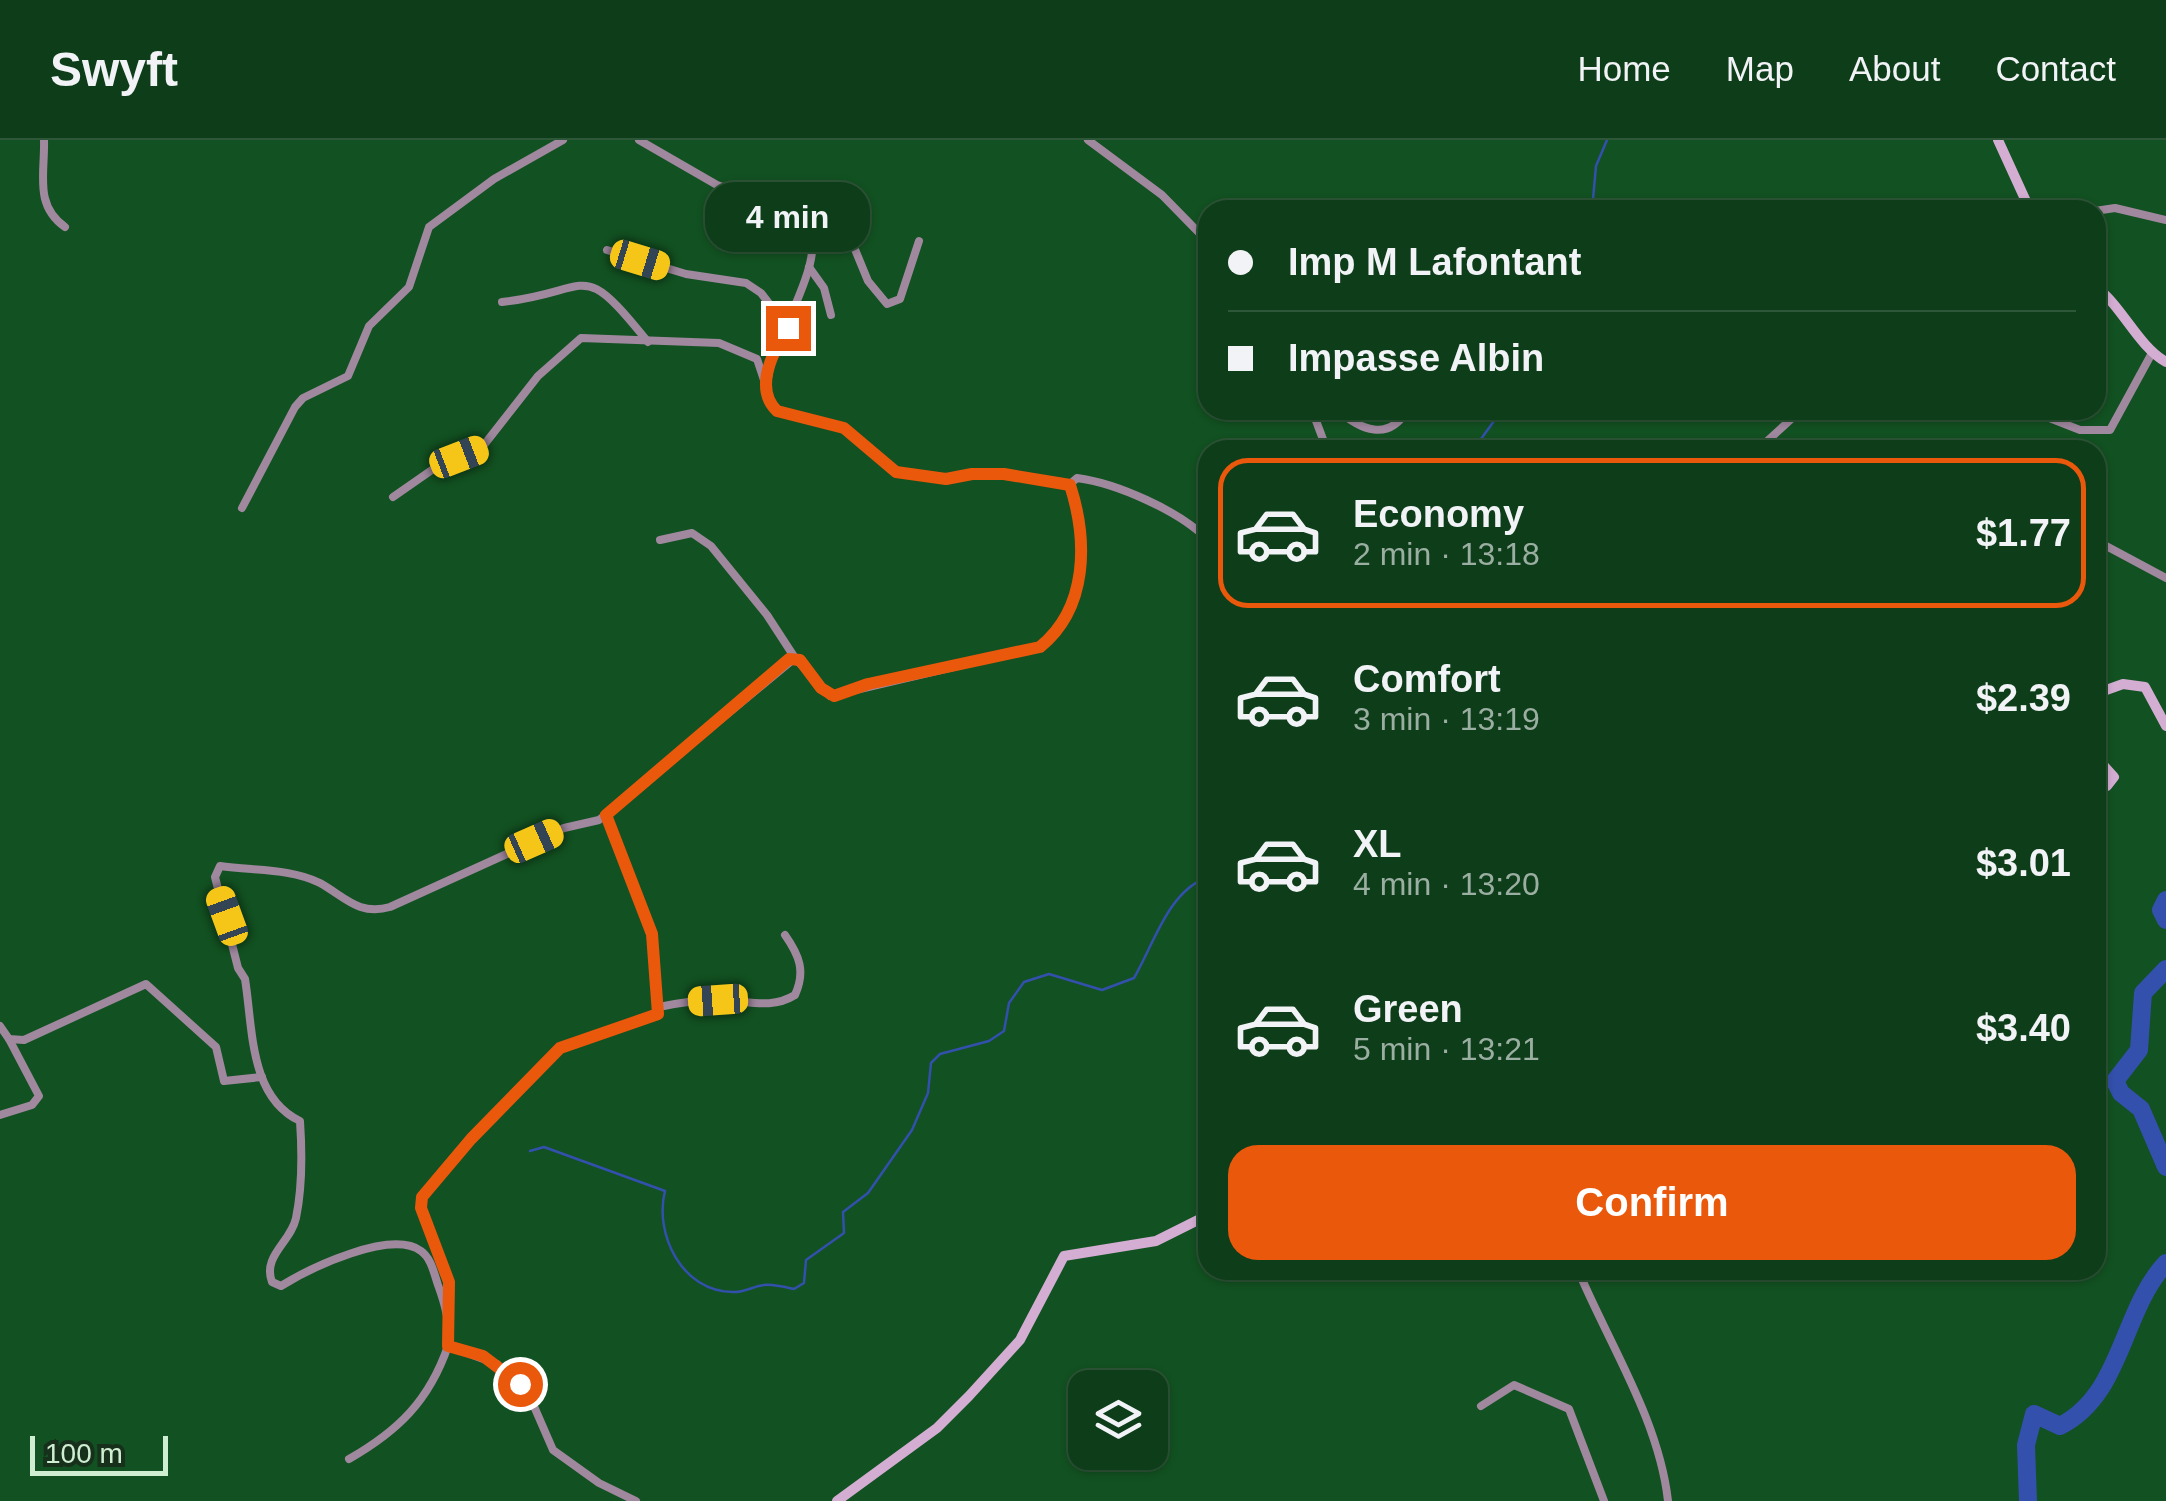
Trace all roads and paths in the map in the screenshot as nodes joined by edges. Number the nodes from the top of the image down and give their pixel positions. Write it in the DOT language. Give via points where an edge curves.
graph roads {
  1 [pos="44,140"];
  2 [pos="563,140"];
  3 [pos="639,140"];
  4 [pos="1088,140"];
  5 [pos="1998,140"];
  6 [pos="2025,200"];
  7 [pos="2106,209"];
  8 [pos="805,216"];
  9 [pos="2166,220"];
  10 [pos="65,228"];
  11 [pos="1198,232"];
  12 [pos="918,241"];
  13 [pos="607,250"];
  14 [pos="809,268"];
  15 [pos="2106,296"];
  16 [pos="502,302"];
  17 [pos="831,315"];
  18 [pos="788,328"];
  19 [pos="648,342"];
  20 [pos="2152,353"];
  21 [pos="2166,362"];
  22 [pos="764,380"];
  23 [pos="1349,420"];
  24 [pos="1396,420"];
  25 [pos="1789,420"];
  26 [pos="2054,420"];
  27 [pos="1767,440"];
  28 [pos="1070,485"];
  29 [pos="393,497"];
  30 [pos="242,508"];
  31 [pos="1198,532"];
  32 [pos="660,540"];
  33 [pos="2106,546"];
  34 [pos="2166,578"];
  35 [pos="794,658"];
  36 [pos="2106,690"];
  37 [pos="2166,726"];
  38 [pos="606,815"];
  39 [pos="785,935"];
  40 [pos="659,1008"];
  41 [pos="0,1026"];
  42 [pos="9,1039"];
  43 [pos="262,1077"];
  44 [pos="0,1115"];
  45 [pos="1198,1220"];
  46 [pos="1583,1280"];
  47 [pos="450,1320"];
  48 [pos="448,1346"];
  49 [pos="1480,1406"];
  50 [pos="349,1458"];
  51 [pos="636,1501"];
  52 [pos="837,1501"];
  53 [pos="1604,1501"];
  54 [pos="1668,1501"];
  1 -- 10 [label="street" via="42,196"];
  2 -- 30 [label="street" via="429,227 409,287 368,326 348,376 295,407"];
  3 -- 8 [label="street" via="717,185"];
  4 -- 11 [label="street" via="1162,195"];
  5 -- 6 [label="street"];
  7 -- 9 [label="street"];
  8 -- 12 [label="street" via="847,230 868,280 887,304 900,299"];
  8 -- 14 [label="street" via="812,230"];
  13 -- 18 [label="street" via="686,274 746,283"];
  14 -- 17 [label="street" via="824,288"];
  14 -- 18 [label="street"];
  15 -- 20 [label="street"];
  16 -- 19 [label="street" via="590,285 616,302"];
  18 -- 22 [label="street"];
  19 -- 22 [label="street" via="719,343 757,359"];
  19 -- 29 [label="street" via="581,338 538,376 480,450 439,465"];
  20 -- 21 [label="street"];
  20 -- 26 [label="street" via="2110,430 2080,430"];
  22 -- 28 [label="street" via="777,411 844,428 896,472 946,479 1004,474"];
  23 -- 24 [label="street" via="1370,431"];
  25 -- 27 [label="street"];
  28 -- 31 [label="street" via="1077,478 1115,486"];
  28 -- 35 [label="street" via="1082,568 1062,630 1040,647 834,696"];
  32 -- 35 [label="street" via="692,533 710,546"];
  33 -- 34 [label="street"];
  35 -- 38 [label="street"];
  36 -- 37 [label="street" via="2145,687"];
  38 -- 40 [label="street" via="652,934"];
  38 -- 43 [label="street" via="374,912 294,873 220,866 216,877 245,979"];
  39 -- 40 [label="street" via="802,973 796,995 774,1005 718,1000"];
  40 -- 47 [label="street" via="645,1022 560,1048 422,1197 449,1282"];
  41 -- 42 [label="street"];
  42 -- 43 [label="street" via="24,1040 146,984 216,1047 224,1081"];
  42 -- 44 [label="street" via="39,1096 32,1105"];
  43 -- 47 [label="street" via="276,1108 300,1120 296,1218 275,1253 268,1272 272,1282 281,1286 380,1244 402,1242 429,1259"];
  45 -- 52 [label="street" via="1156,1240 1064,1256 1020,1340 969,1396 937,1428"];
  46 -- 54 [label="street" via="1625,1366"];
  47 -- 48 [label="street"];
  48 -- 50 [label="street" via="402,1427"];
  48 -- 51 [label="street" via="498,1364 533,1404 554,1450"];
  49 -- 53 [label="street" via="1514,1385 1569,1409"];
}
